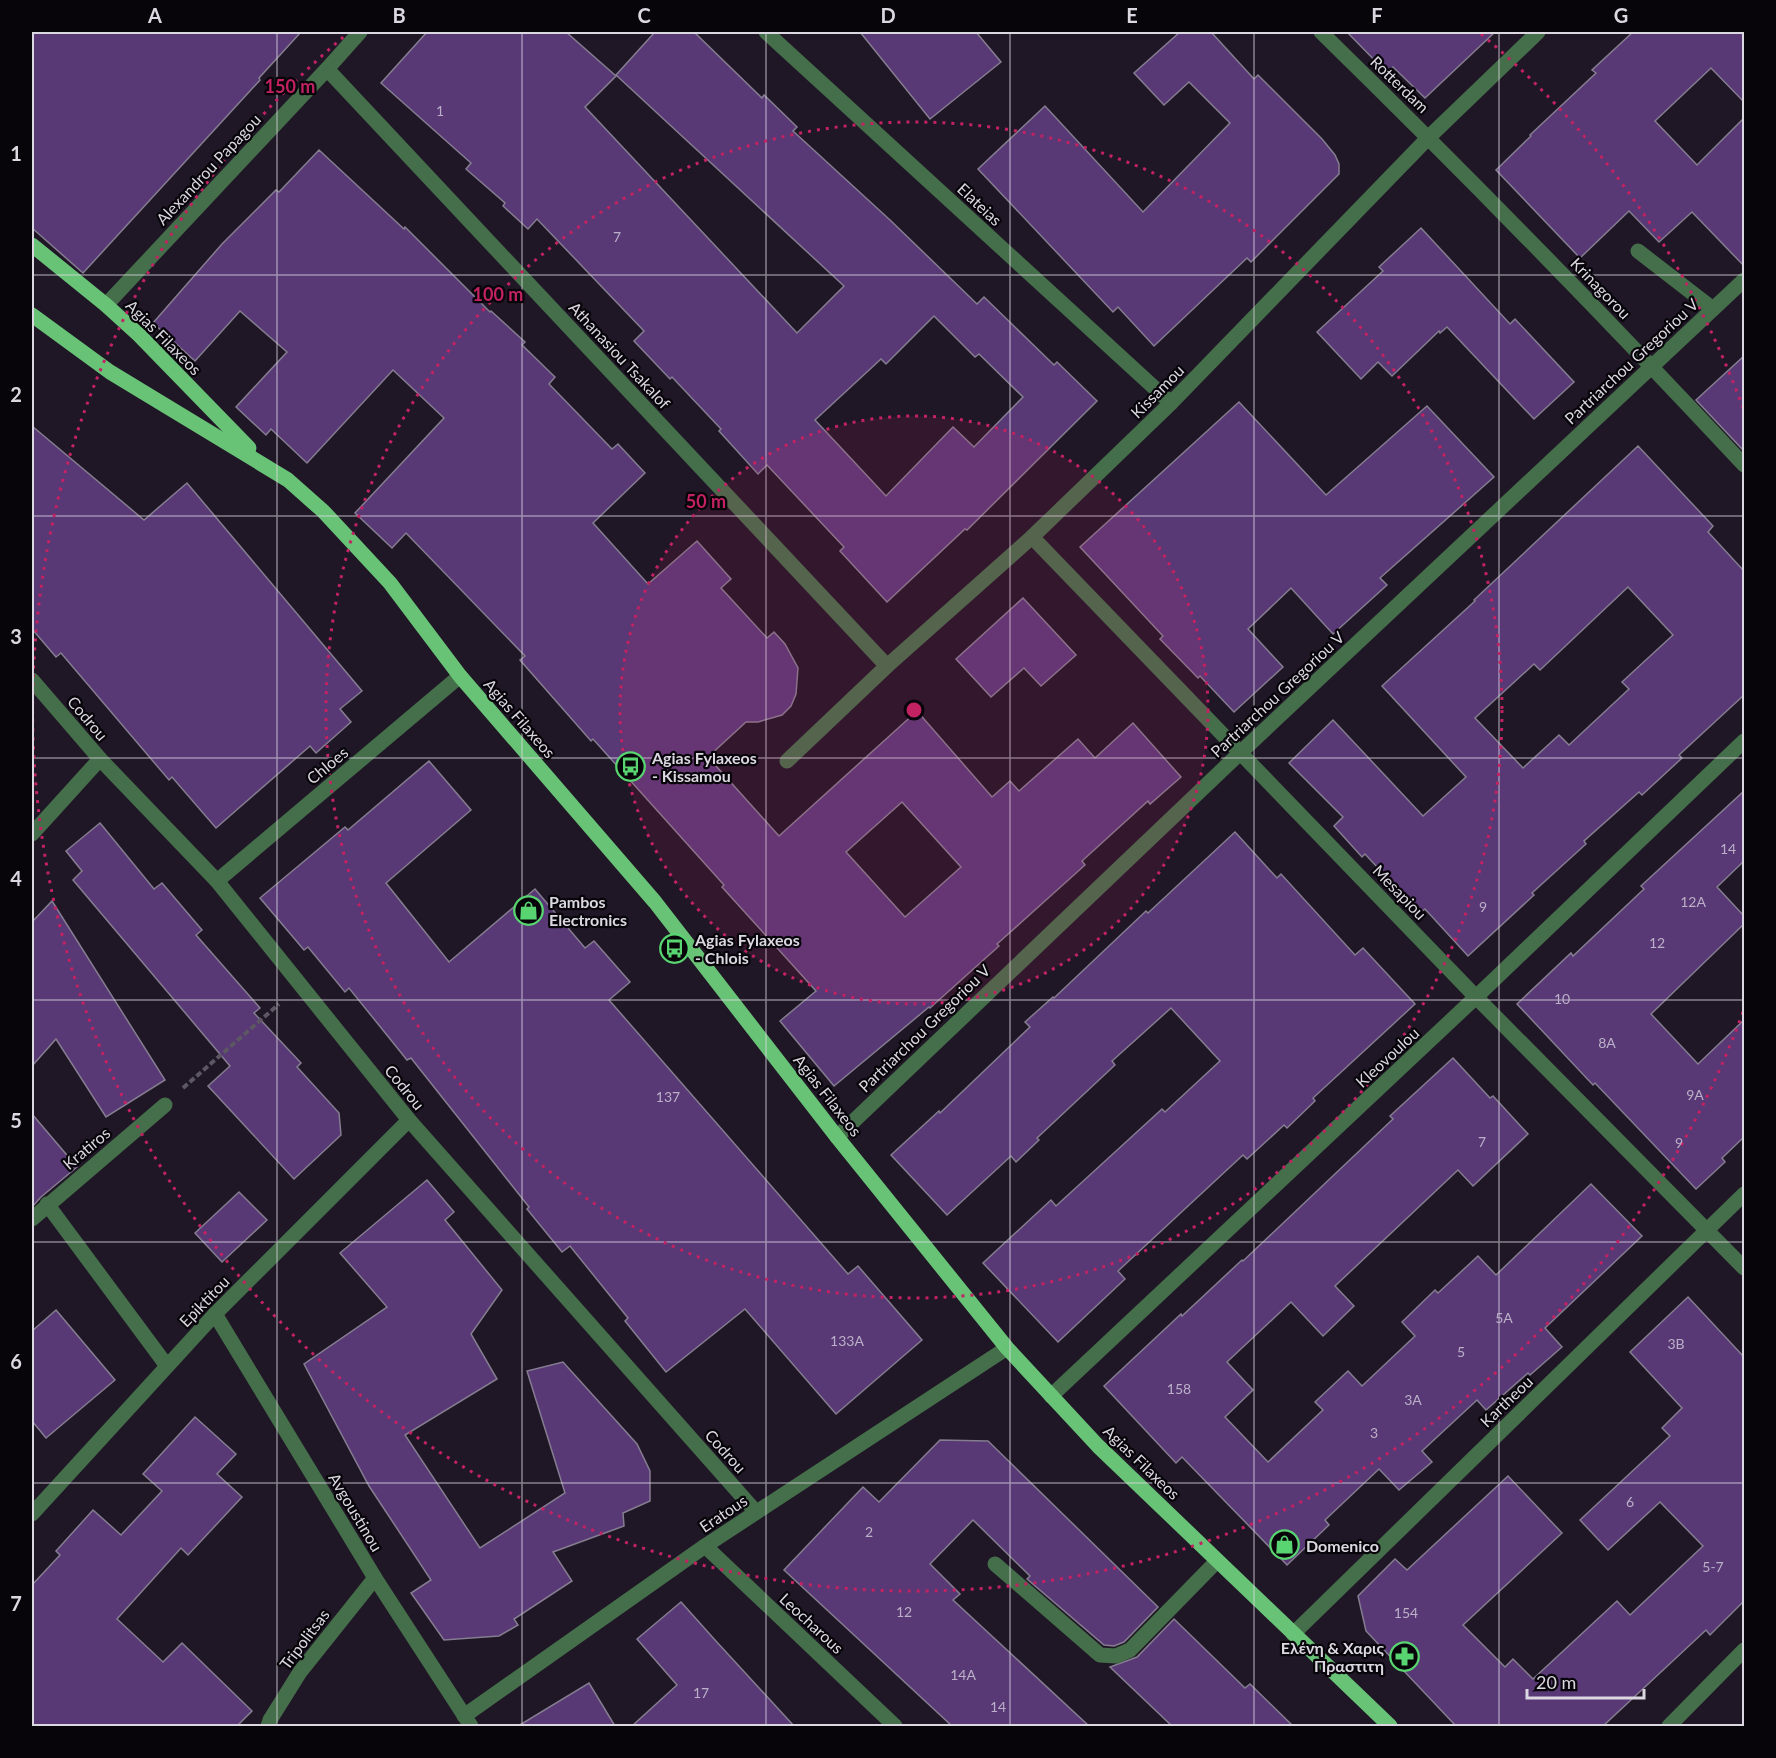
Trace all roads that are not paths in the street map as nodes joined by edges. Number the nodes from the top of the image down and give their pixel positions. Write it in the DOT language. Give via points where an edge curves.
graph roads {
  1 [pos="360,32"];
  2 [pos="766,32"];
  3 [pos="1321,32"];
  4 [pos="1538,32"];
  5 [pos="327,69"];
  6 [pos="1429,137"];
  7 [pos="32,245"];
  8 [pos="1638,251"];
  9 [pos="1744,280"];
  10 [pos="106,304"];
  11 [pos="1713,309"];
  12 [pos="32,315"];
  13 [pos="1652,366"];
  14 [pos="1171,403"];
  15 [pos="263,463"];
  16 [pos="1744,465"];
  17 [pos="1032,537"];
  18 [pos="887,666"];
  19 [pos="460,676"];
  20 [pos="32,680"];
  21 [pos="1744,741"];
  22 [pos="1241,752"];
  23 [pos="100,759"];
  24 [pos="787,761"];
  25 [pos="32,834"];
  26 [pos="217,881"];
  27 [pos="1476,998"];
  28 [pos="165,1105"];
  29 [pos="409,1120"];
  30 [pos="837,1137"];
  31 [pos="1744,1194"];
  32 [pos="47,1204"];
  33 [pos="32,1219"];
  34 [pos="1706,1231"];
  35 [pos="1744,1268"];
  36 [pos="215,1314"];
  37 [pos="1007,1348"];
  38 [pos="167,1366"];
  39 [pos="1051,1396"];
  40 [pos="756,1512"];
  41 [pos="32,1514"];
  42 [pos="705,1546"];
  43 [pos="1217,1561"];
  44 [pos="995,1564"];
  45 [pos="375,1578"];
  46 [pos="1293,1634"];
  47 [pos="1744,1650"];
  48 [pos="467,1721"];
  49 [pos="268,1726"];
  50 [pos="895,1726"];
  51 [pos="1390,1726"];
  52 [pos="1669,1726"];
  1 -- 5 [label="street, Alexandrou Papagou"];
  2 -- 14 [label="street, Elateias"];
  3 -- 6 [label="street, Rotterdam"];
  4 -- 6 [label="street, Kissamou"];
  5 -- 10 [label="street, Alexandrou Papagou"];
  5 -- 18 [label="street, Athanasiou Tsakalof"];
  6 -- 13 [label="street, Krinagorou"];
  6 -- 14 [label="street, Kissamou"];
  7 -- 10 [label="main road, Agias Filaxeos"];
  8 -- 11 [label="street"];
  9 -- 11 [label="street, Partriarchou Gregoriou V"];
  10 -- 15 [label="main road, Agias Filaxeos"];
  11 -- 13 [label="street, Partriarchou Gregoriou V"];
  12 -- 15 [label="main road, Agias Filaxeos" via="110,372"];
  13 -- 16 [label="street, Krinagorou"];
  13 -- 22 [label="street, Partriarchou Gregoriou V"];
  14 -- 17 [label="street, Kissamou"];
  15 -- 19 [label="main road, Agias Filaxeos" via="323,511 383,575"];
  17 -- 18 [label="street, Kissamou"];
  17 -- 22 [label="street, Mesapiou"];
  18 -- 24 [label="street, Kissamou"];
  19 -- 26 [label="street, Chloes"];
  19 -- 30 [label="main road, Agias Filaxeos" via="655,902"];
  20 -- 23 [label="street, Codrou"];
  21 -- 27 [label="street, Kleovoulou"];
  22 -- 27 [label="street, Mesapiou"];
  22 -- 30 [label="street, Partriarchou Gregoriou V"];
  23 -- 25 [label="street"];
  23 -- 26 [label="street, Codrou"];
  26 -- 29 [label="street, Codrou"];
  27 -- 34 [label="street, Mesapiou"];
  27 -- 39 [label="street, Kleovoulou"];
  28 -- 32 [label="street, Kratiros"];
  29 -- 36 [label="street, Epiktitou"];
  29 -- 40 [label="street, Codrou"];
  30 -- 37 [label="main road, Agias Filaxeos"];
  31 -- 34 [label="street, Kartheou"];
  32 -- 33 [label="street, Kratiros"];
  32 -- 38 [label="street"];
  34 -- 35 [label="street, Mesapiou"];
  34 -- 46 [label="street, Kartheou"];
  36 -- 38 [label="street, Epiktitou"];
  36 -- 45 [label="street, Avgoustinou"];
  37 -- 39 [label="main road, Agias Filaxeos"];
  37 -- 40 [label="street, Eratous"];
  38 -- 41 [label="street, Epiktitou"];
  39 -- 43 [label="main road, Agias Filaxeos"];
  40 -- 42 [label="street, Eratous"];
  42 -- 48 [label="street, Eratous"];
  42 -- 50 [label="street, Leocharous"];
  43 -- 44 [label="street" via="1130,1650 1116,1656 1100,1655"];
  43 -- 46 [label="main road, Agias Filaxeos"];
  45 -- 48 [label="street, Avgoustinou"];
  45 -- 49 [label="street, Tripolitsas" via="300,1672"];
  46 -- 51 [label="main road, Agias Filaxeos"];
  47 -- 52 [label="street"];
}
